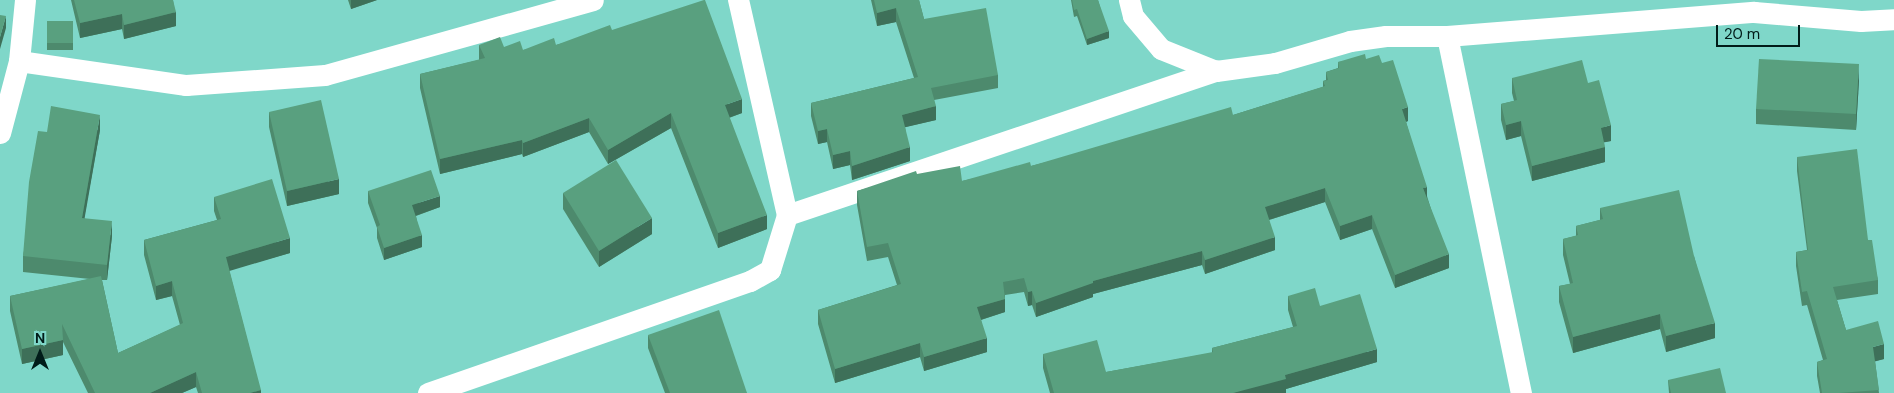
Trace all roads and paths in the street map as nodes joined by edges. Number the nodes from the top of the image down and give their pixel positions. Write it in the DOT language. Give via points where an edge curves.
graph roads {
  1 [pos="25,0"];
  2 [pos="593,0"];
  3 [pos="738,0"];
  4 [pos="1129,0"];
  5 [pos="1894,19"];
  6 [pos="1447,36"];
  7 [pos="19,60"];
  8 [pos="1216,71"];
  9 [pos="0,133"];
  10 [pos="787,215"];
  11 [pos="428,393"];
  12 [pos="1521,393"];
  1 -- 7 [label="street"];
  2 -- 7 [label="street" via="325,75 186,85"];
  3 -- 10 [label="street"];
  4 -- 8 [label="street" via="1133,16 1161,49"];
  5 -- 6 [label="street" via="1861,21 1754,12"];
  6 -- 8 [label="street" via="1386,36 1350,41 1274,63"];
  6 -- 12 [label="street"];
  7 -- 9 [label="street"];
  8 -- 10 [label="street"];
  10 -- 11 [label="street" via="770,270 750,281"];
}
